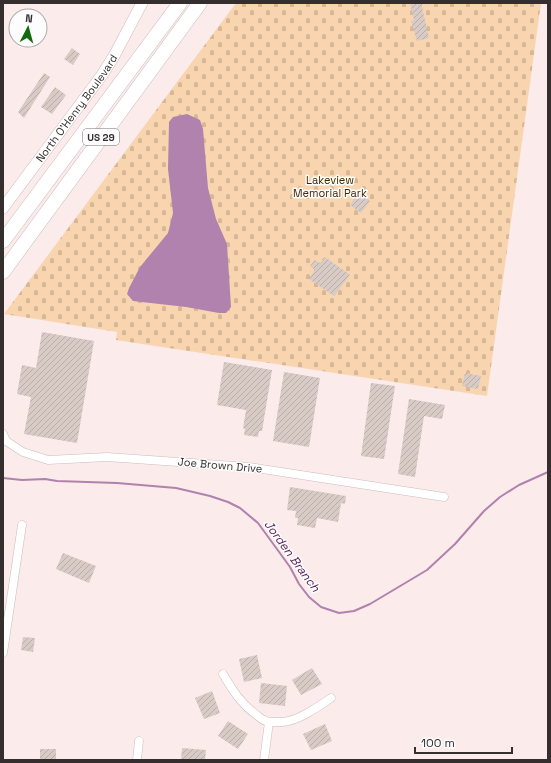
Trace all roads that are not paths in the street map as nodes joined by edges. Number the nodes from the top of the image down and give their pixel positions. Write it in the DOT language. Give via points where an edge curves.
graph roads {
  1 [pos="142,3"];
  2 [pos="174,3"];
  3 [pos="180,3"];
  4 [pos="200,3"];
  5 [pos="143,52"];
  6 [pos="3,208"];
  7 [pos="3,241"];
  8 [pos="3,272"];
  9 [pos="3,434"];
  10 [pos="444,496"];
  11 [pos="22,526"];
  12 [pos="3,653"];
  13 [pos="223,674"];
  14 [pos="331,698"];
  15 [pos="269,722"];
  16 [pos="139,741"];
  17 [pos="137,760"];
  18 [pos="264,760"];
  1 -- 6 [label="street, North O'Henry Boulevard" via="102,74"];
  2 -- 5 [label="highway"];
  3 -- 5 [label="highway, North O'Henry Boulevard / US 29"];
  4 -- 8 [label="highway, US 29"];
  5 -- 7 [label="highway, North O'Henry Boulevard / US 29"];
  9 -- 10 [label="street, Joe Brown Drive" via="6,440 23,452 48,460 107,457 249,467"];
  11 -- 12 [label="street"];
  13 -- 15 [label="street" via="246,707"];
  14 -- 15 [label="street" via="297,717 283,722"];
  15 -- 18 [label="street"];
  16 -- 17 [label="street"];
}
